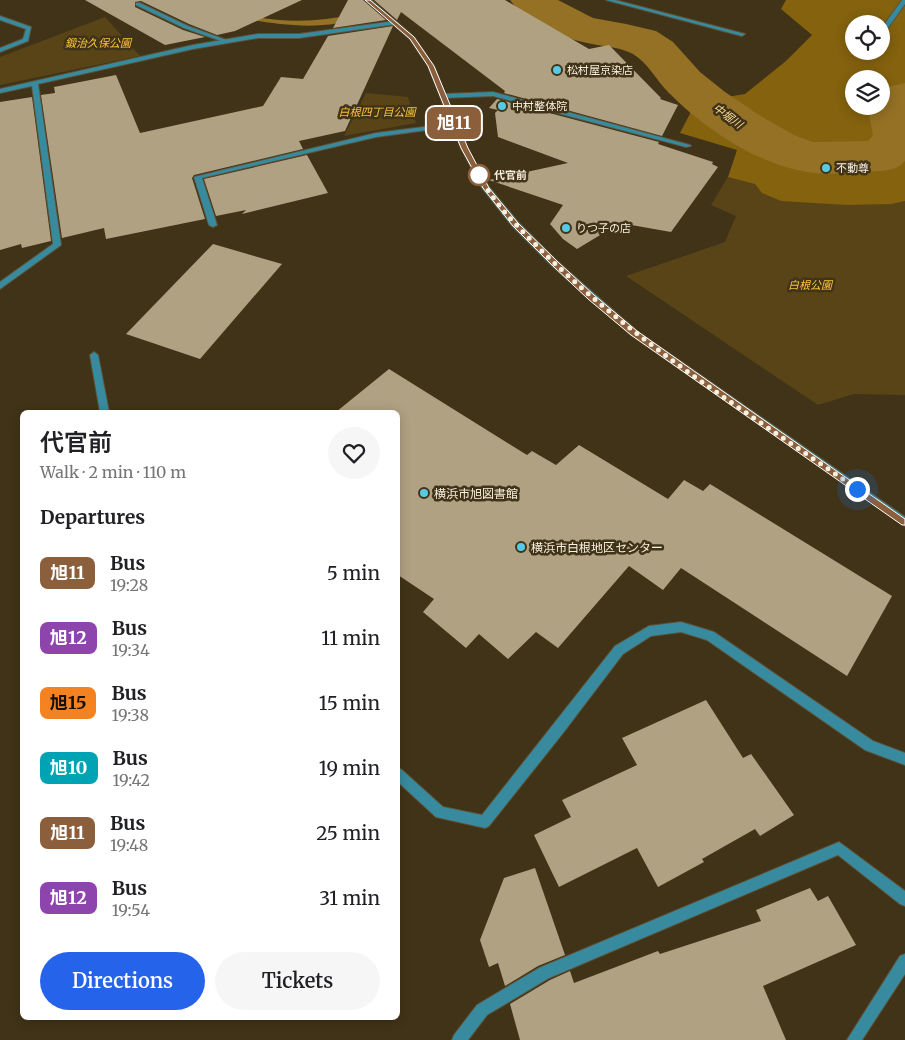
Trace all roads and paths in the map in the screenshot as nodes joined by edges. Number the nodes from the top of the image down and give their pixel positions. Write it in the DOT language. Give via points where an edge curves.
graph roads {
  1 [pos="368,0"];
  2 [pos="609,0"];
  3 [pos="905,0"];
  4 [pos="138,4"];
  5 [pos="0,18"];
  6 [pos="890,21"];
  7 [pos="395,23"];
  8 [pos="742,34"];
  9 [pos="226,41"];
  10 [pos="0,50"];
  11 [pos="35,84"];
  12 [pos="0,91"];
  13 [pos="442,96"];
  14 [pos="455,125"];
  15 [pos="688,146"];
  16 [pos="213,225"];
  17 [pos="0,286"];
  18 [pos="94,355"];
  19 [pos="105,410"];
  20 [pos="905,522"];
  21 [pos="905,759"];
  22 [pos="400,776"];
  23 [pos="905,898"];
  24 [pos="905,961"];
  25 [pos="459,1040"];
  26 [pos="854,1040"];
  1 -- 7 [label="street"];
  2 -- 8 [label="street"];
  3 -- 6 [label="street"];
  4 -- 9 [label="street" via="186,27"];
  5 -- 10 [label="street" via="30,28 26,40"];
  7 -- 9 [label="street" via="298,36 258,36"];
  7 -- 13 [label="street" via="412,38 426,59"];
  9 -- 11 [label="street"];
  11 -- 12 [label="street"];
  11 -- 17 [label="street" via="57,245"];
  13 -- 14 [label="street"];
  13 -- 15 [label="street" via="493,94"];
  14 -- 16 [label="street" via="376,135 198,177"];
  14 -- 20 [label="street" via="486,188 515,224 591,297 634,333"];
  18 -- 19 [label="street"];
  21 -- 22 [label="street" via="869,746 710,636 681,627 649,631 619,650 484,822 440,813"];
  23 -- 25 [label="street" via="839,848 544,973 482,1010"];
  24 -- 26 [label="street"];
}
